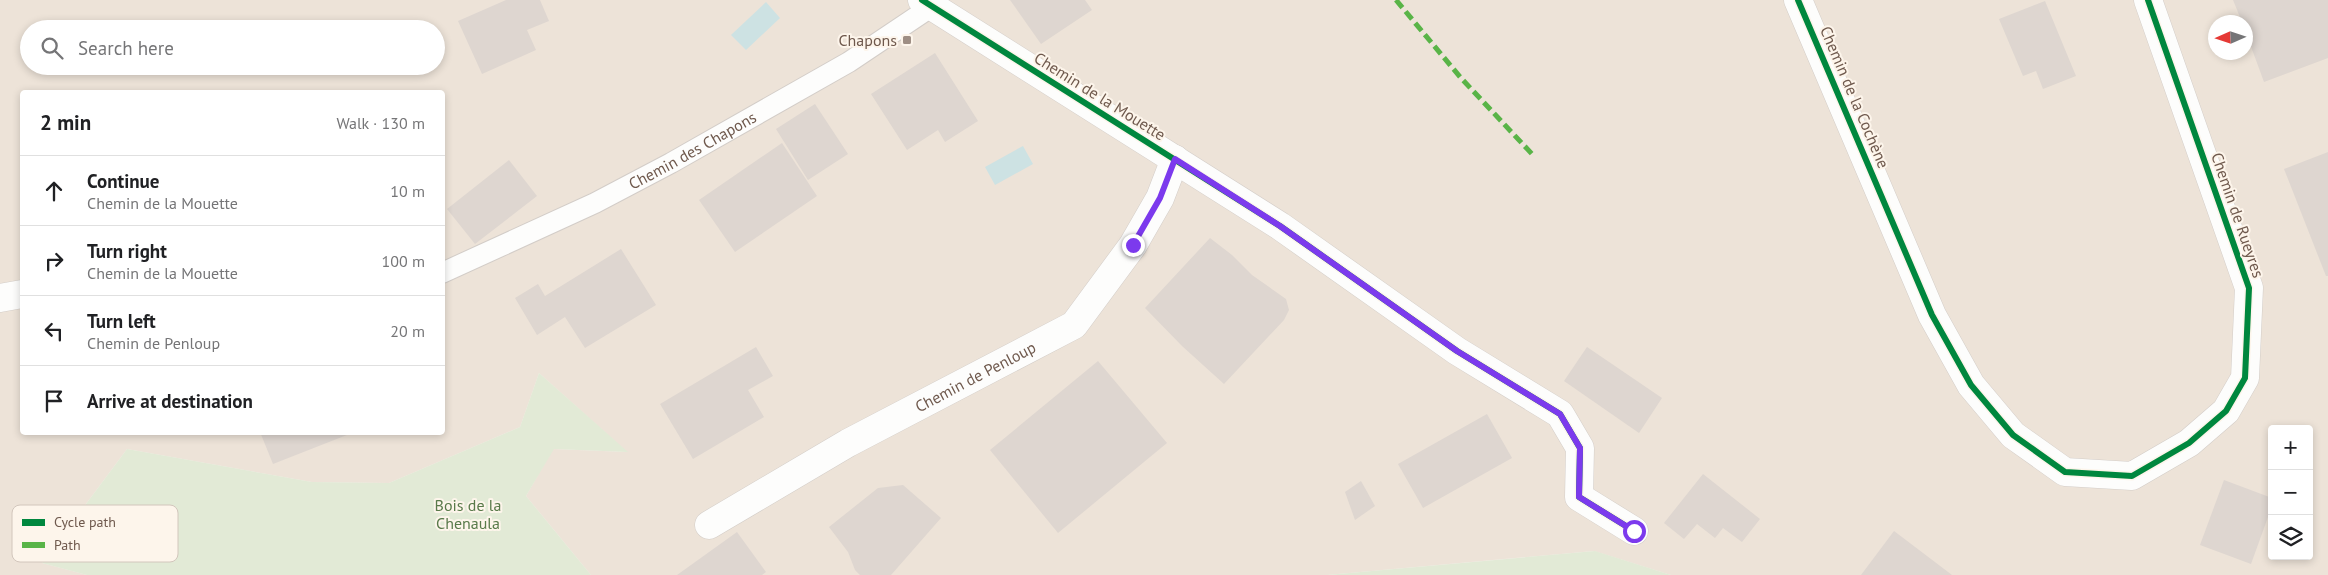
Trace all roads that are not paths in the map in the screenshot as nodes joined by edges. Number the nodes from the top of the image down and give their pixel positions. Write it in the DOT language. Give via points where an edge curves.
graph roads {
  1 [pos="1798,0"];
  2 [pos="2148,0"];
  3 [pos="926,4"];
  4 [pos="1175,159"];
  5 [pos="445,273"];
  6 [pos="20,294"];
  7 [pos="0,298"];
  8 [pos="2065,472"];
  9 [pos="709,525"];
  10 [pos="1634,531"];
  1 -- 8 [label="street, Chemin de la Cochène" via="1932,315 1971,385 2013,435"];
  2 -- 8 [label="street, Chemin de Rueyres" via="2249,288 2245,378 2226,411 2189,443 2132,476"];
  3 -- 4 [label="street, Chemin de la Mouette"];
  3 -- 5 [label="lane, Chemin des Chapons" via="848,62 671,163 595,203"];
  4 -- 9 [label="street, Chemin de Penloup" via="1160,198 1133,245 1074,325 848,443"];
  4 -- 10 [label="street, Chemin de la Mouette" via="1280,226 1457,351 1560,414 1580,448 1579,497"];
  6 -- 7 [label="street"];
}
